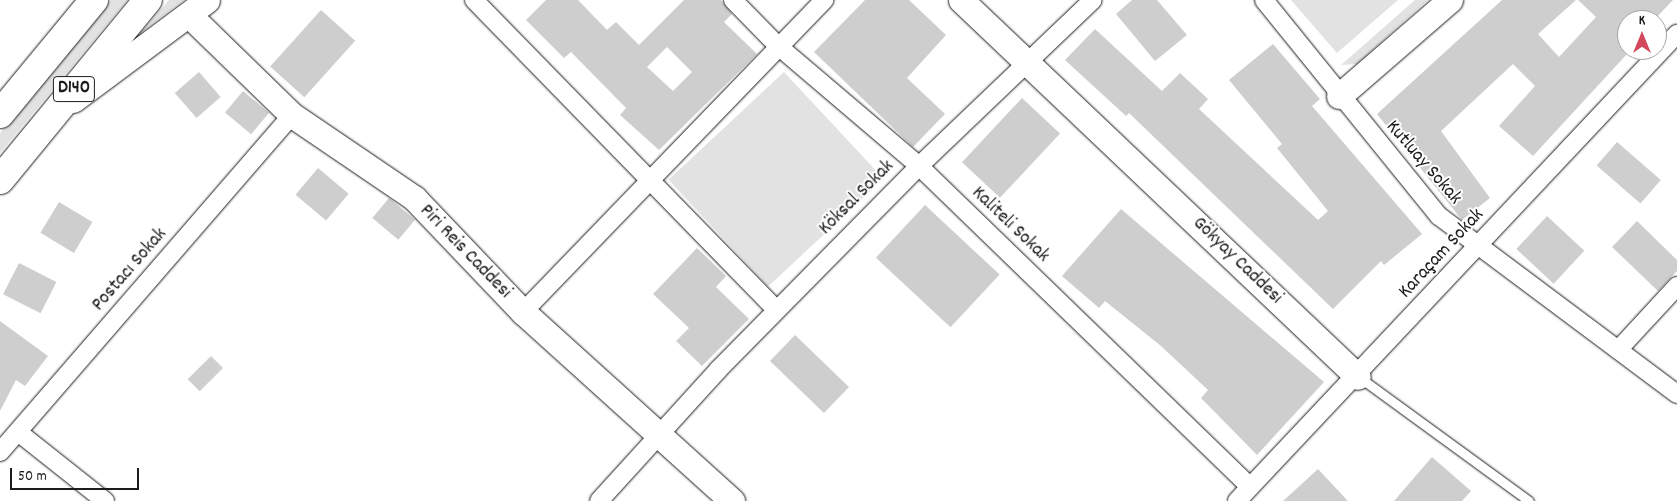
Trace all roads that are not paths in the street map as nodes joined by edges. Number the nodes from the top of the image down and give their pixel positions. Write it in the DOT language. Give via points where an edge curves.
graph roads {
  1 [pos="94,0"];
  2 [pos="148,0"];
  3 [pos="474,0"];
  4 [pos="733,0"];
  5 [pos="824,0"];
  6 [pos="961,0"];
  7 [pos="1093,0"];
  8 [pos="1264,0"];
  9 [pos="1450,0"];
  10 [pos="198,8"];
  11 [pos="1677,34"];
  12 [pos="778,45"];
  13 [pos="1026,62"];
  14 [pos="1339,96"];
  15 [pos="0,114"];
  16 [pos="53,114"];
  17 [pos="292,115"];
  18 [pos="919,166"];
  19 [pos="648,178"];
  20 [pos="0,180"];
  21 [pos="1476,248"];
  22 [pos="1677,286"];
  23 [pos="776,310"];
  24 [pos="523,312"];
  25 [pos="1618,350"];
  26 [pos="1358,377"];
  27 [pos="1677,394"];
  28 [pos="18,432"];
  29 [pos="659,434"];
  30 [pos="0,452"];
  31 [pos="1250,488"];
  32 [pos="105,501"];
  33 [pos="599,501"];
  34 [pos="732,501"];
  35 [pos="1237,501"];
  36 [pos="1529,501"];
  1 -- 15 [label="highway, D140"];
  2 -- 16 [label="highway, D140"];
  3 -- 19 [label="street"];
  4 -- 12 [label="street, Kaliteli Sokak"];
  5 -- 12 [label="street"];
  6 -- 13 [label="street, Gökyay Caddesi"];
  7 -- 13 [label="street, Köksal Sokak"];
  8 -- 14 [label="street, Kutluay Sokak"];
  9 -- 14 [label="street"];
  10 -- 16 [label="street"];
  10 -- 17 [label="street, Piri Reis Caddesi"];
  11 -- 21 [label="street, Karaçam Sokak"];
  12 -- 18 [label="street, Kaliteli Sokak"];
  12 -- 19 [label="street"];
  13 -- 18 [label="street, Köksal Sokak"];
  13 -- 26 [label="street, Gökyay Caddesi"];
  14 -- 21 [label="street, Kutluay Sokak" via="1439,216"];
  16 -- 20 [label="highway, D140"];
  17 -- 24 [label="street, Piri Reis Caddesi" via="414,198"];
  17 -- 28 [label="street, Postacı Sokak"];
  18 -- 23 [label="street, Köksal Sokak"];
  18 -- 31 [label="street, Kaliteli Sokak"];
  19 -- 23 [label="street"];
  19 -- 24 [label="street"];
  21 -- 25 [label="street, Kutluay Sokak"];
  21 -- 26 [label="street, Karaçam Sokak"];
  22 -- 25 [label="street"];
  23 -- 29 [label="street, Köksal Sokak"];
  24 -- 29 [label="street, Piri Reis Caddesi"];
  25 -- 27 [label="street, Kutluay Sokak"];
  26 -- 31 [label="street, Karaçam Sokak"];
  26 -- 36 [label="lane, Gökyay Caddesi"];
  28 -- 30 [label="street, Postacı Sokak"];
  28 -- 32 [label="street"];
  29 -- 33 [label="street, Köksal Sokak"];
  29 -- 34 [label="street, Piri Reis Caddesi"];
  31 -- 35 [label="street, Karaçam Sokak"];
}
